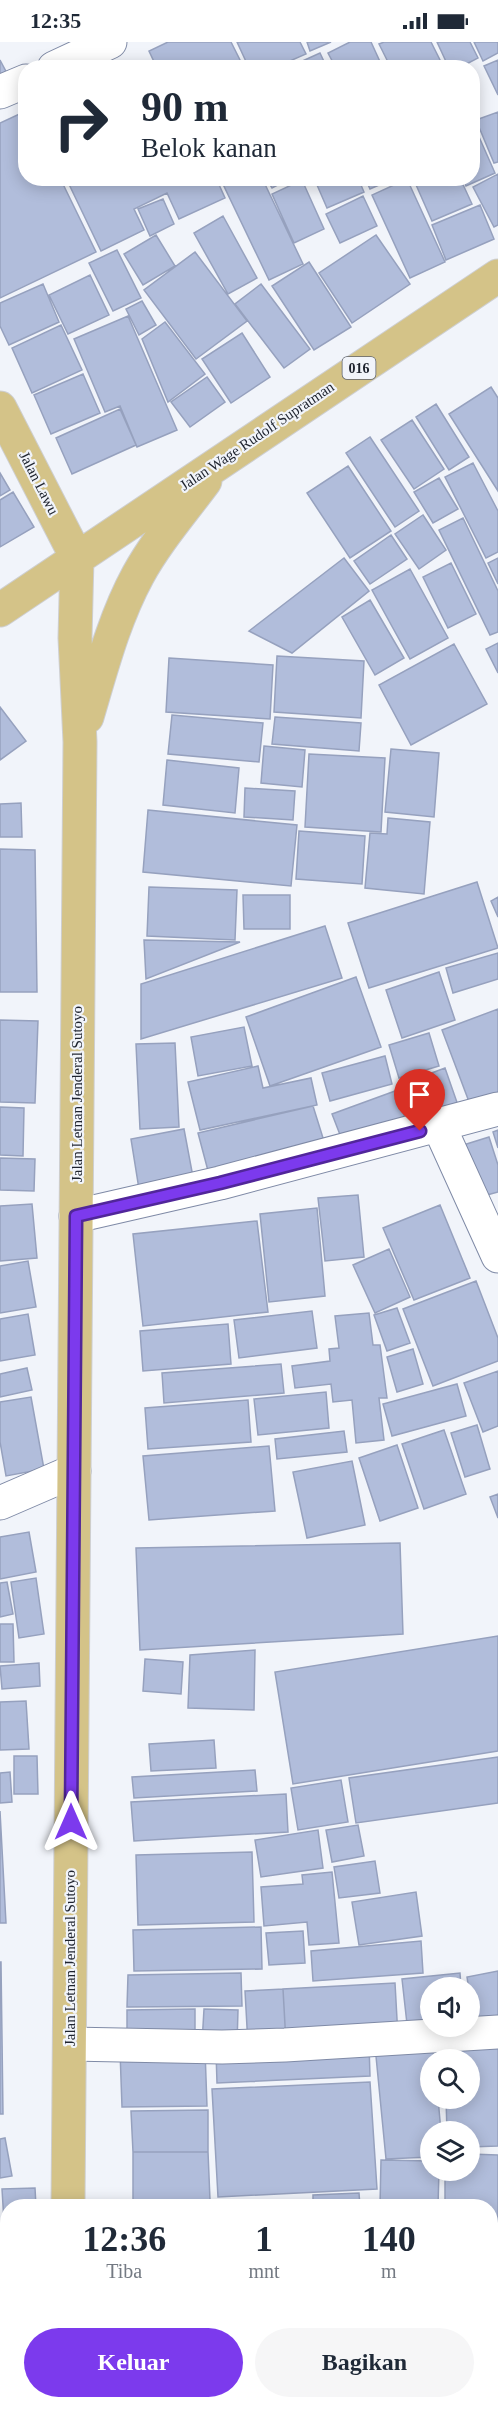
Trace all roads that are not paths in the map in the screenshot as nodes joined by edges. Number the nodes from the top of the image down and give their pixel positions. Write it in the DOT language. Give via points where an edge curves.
graph roads {
  1 [pos="110,42"];
  2 [pos="71,60"];
  3 [pos="18,84"];
  4 [pos="0,92"];
  5 [pos="498,276"];
  6 [pos="0,408"];
  7 [pos="220,460"];
  8 [pos="77,558"];
  9 [pos="0,610"];
  10 [pos="80,742"];
  11 [pos="498,1109"];
  12 [pos="439,1126"];
  13 [pos="76,1216"];
  14 [pos="498,1256"];
  15 [pos="74,1471"];
  16 [pos="0,1503"];
  17 [pos="498,2032"];
  18 [pos="70,2044"];
  19 [pos="68,2199"];
  1 -- 2 [label="street"];
  3 -- 4 [label="street"];
  5 -- 7 [label="main road, Jalan Wage Rudolf Supratman / 016"];
  6 -- 8 [label="main road, Jalan Lawu"];
  7 -- 8 [label="main road, Jalan Wage Rudolf Supratman / 016"];
  7 -- 10 [label="main road, 016" via="138,574 124,602"];
  8 -- 9 [label="main road, Jalan Wage Rudolf Supratman"];
  8 -- 10 [label="main road, Jalan Letnan Jenderal Sutoyo / 016" via="75,638"];
  10 -- 13 [label="main road, Jalan Letnan Jenderal Sutoyo / 016"];
  11 -- 12 [label="street"];
  12 -- 13 [label="street"];
  12 -- 14 [label="street"];
  13 -- 15 [label="main road, Jalan Letnan Jenderal Sutoyo / 016"];
  15 -- 16 [label="street"];
  15 -- 18 [label="main road, Jalan Letnan Jenderal Sutoyo / 016"];
  17 -- 18 [label="street" via="274,2046"];
  18 -- 19 [label="main road, Jalan Letnan Jenderal Sutoyo / 016"];
}
